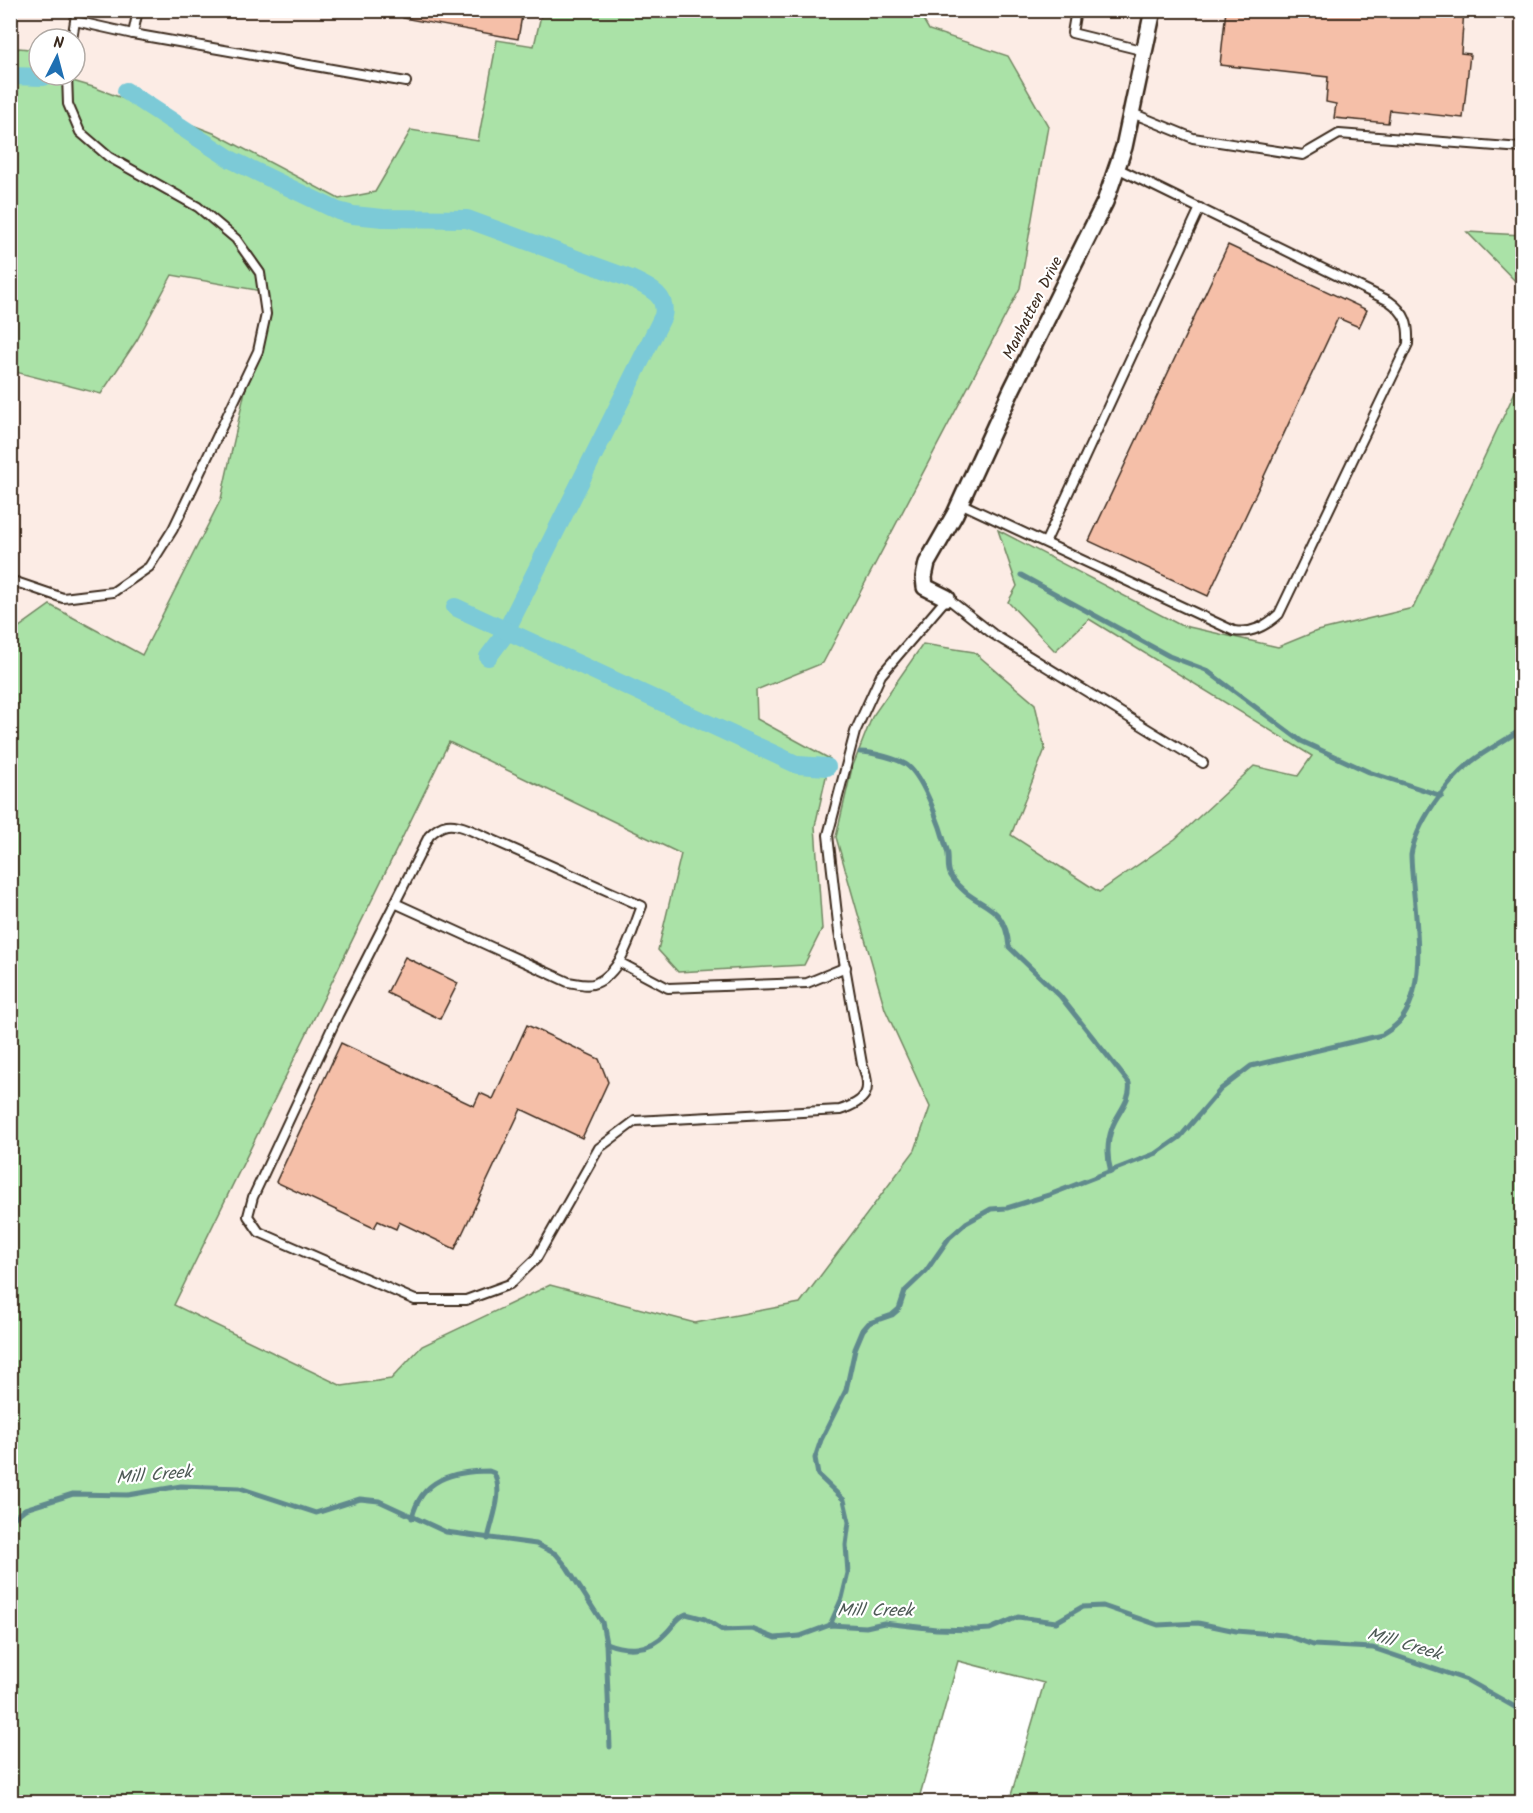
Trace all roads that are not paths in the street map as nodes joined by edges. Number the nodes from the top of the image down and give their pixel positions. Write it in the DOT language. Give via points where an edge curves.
graph roads {
  1 [pos="77,10"];
  2 [pos="138,10"];
  3 [pos="1077,10"];
  4 [pos="1153,10"];
  5 [pos="75,21"];
  6 [pos="74,27"];
  7 [pos="133,34"];
  8 [pos="1145,51"];
  9 [pos="406,82"];
  10 [pos="68,87"];
  11 [pos="1132,113"];
  12 [pos="1522,148"];
  13 [pos="1118,168"];
  14 [pos="1200,208"];
  15 [pos="960,503"];
  16 [pos="1046,541"];
  17 [pos="10,580"];
  18 [pos="947,598"];
  19 [pos="1203,763"];
  20 [pos="397,904"];
  21 [pos="619,962"];
  22 [pos="846,967"];
  1 -- 5 [label="lane"];
  2 -- 7 [label="lane"];
  3 -- 8 [label="lane" via="1072,33"];
  4 -- 8 [label="street, Manhatten Drive"];
  5 -- 6 [label="lane"];
  5 -- 7 [label="lane"];
  7 -- 9 [label="lane"];
  8 -- 11 [label="street, Manhatten Drive"];
  10 -- 17 [label="lane" via="68,104 80,132 109,157 198,207 236,239 260,273 266,314 258,351 173,530 149,567 113,592 63,598"];
  11 -- 12 [label="lane" via="1193,138 1303,155 1339,134"];
  11 -- 13 [label="street, Manhatten Drive"];
  13 -- 14 [label="lane"];
  13 -- 15 [label="street, Manhatten Drive"];
  14 -- 16 [label="lane"];
  14 -- 16 [label="lane" via="1389,301 1403,312 1409,329 1408,344 1279,614 1268,624 1255,630 1234,631"];
  15 -- 16 [label="lane"];
  15 -- 18 [label="street, Manhatten Drive" via="924,577 925,587"];
  18 -- 19 [label="lane" via="993,634"];
  18 -- 22 [label="lane" via="881,675 855,732 828,834 838,932"];
  20 -- 21 [label="lane" via="568,982 595,984"];
  20 -- 21 [label="lane" via="429,836 439,826 453,823 642,906"];
  20 -- 22 [label="lane" via="338,1015 253,1197 248,1216 259,1232 415,1300 466,1300 510,1284 536,1259 599,1148 635,1121 840,1110 858,1104 867,1094 867,1077"];
  21 -- 22 [label="lane" via="668,988 807,983"];
}
